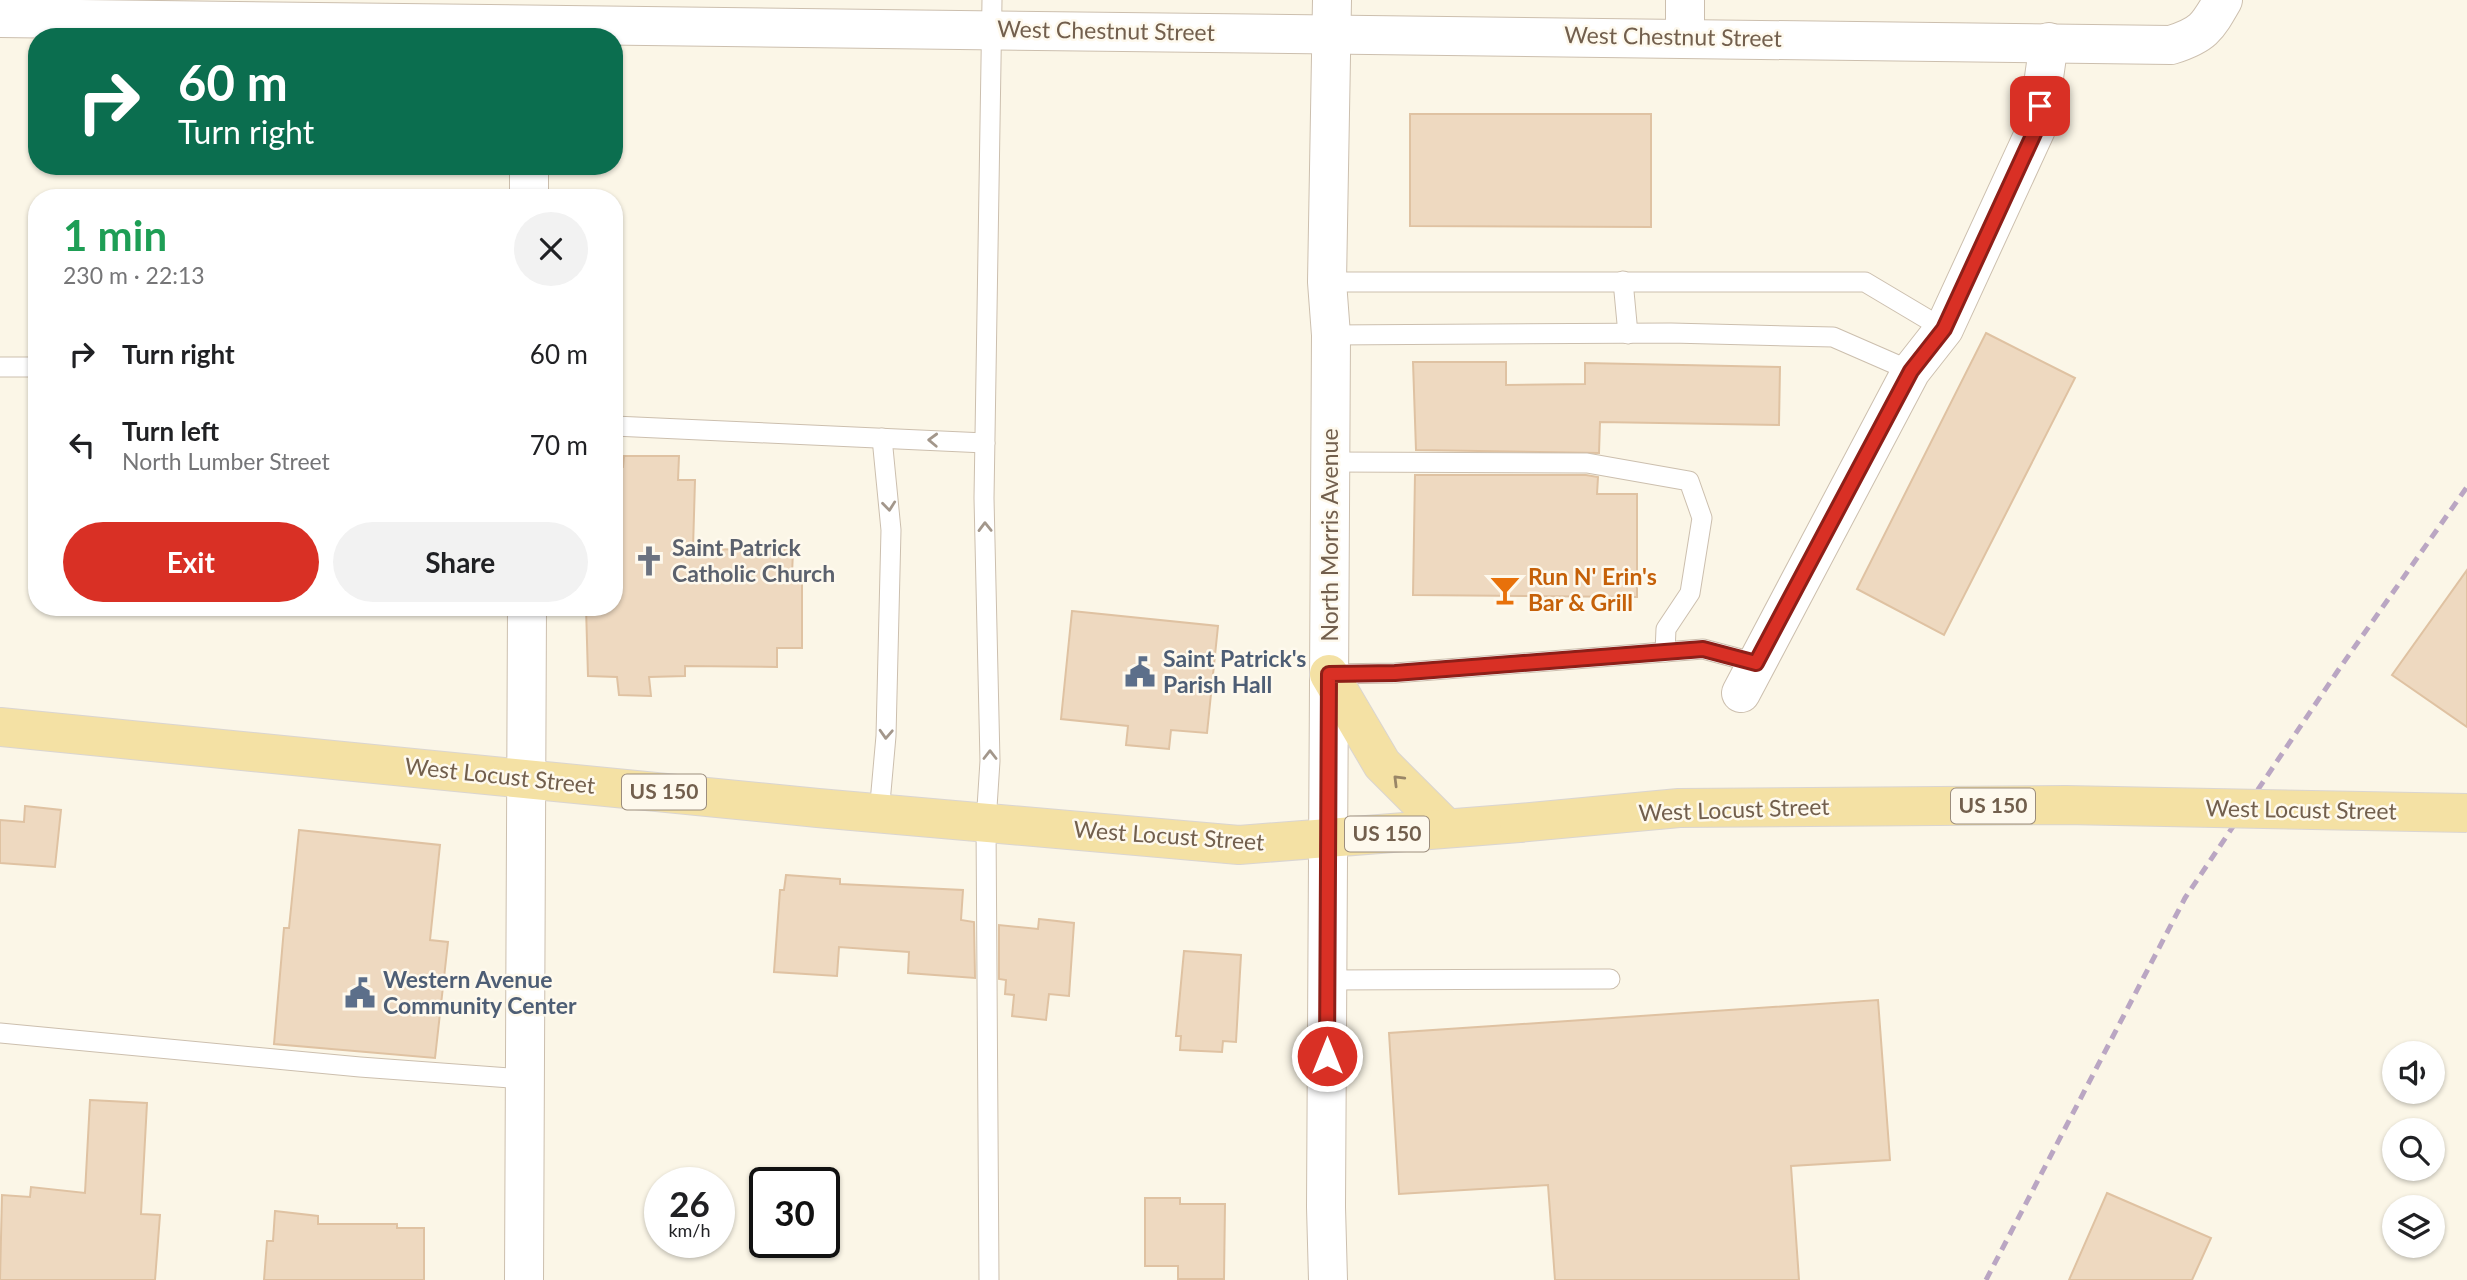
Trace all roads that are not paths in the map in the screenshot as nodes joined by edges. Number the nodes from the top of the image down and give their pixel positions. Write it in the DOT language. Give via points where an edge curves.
graph roads {
  1 [pos="1685,0"];
  2 [pos="2215,14"];
  3 [pos="992,15"];
  4 [pos="1332,17"];
  5 [pos="0,18"];
  6 [pos="530,20"];
  7 [pos="1685,37"];
  8 [pos="2049,42"];
  9 [pos="1327,282"];
  10 [pos="1623,282"];
  11 [pos="1944,329"];
  12 [pos="1628,334"];
  13 [pos="1331,335"];
  14 [pos="0,366"];
  15 [pos="28,367"];
  16 [pos="1911,371"];
  17 [pos="623,426"];
  18 [pos="882,438"];
  19 [pos="985,443"];
  20 [pos="1330,463"];
  21 [pos="527,616"];
  22 [pos="1665,652"];
  23 [pos="1329,674"];
  24 [pos="1749,678"];
  25 [pos="0,727"];
  26 [pos="527,778"];
  27 [pos="2467,813"];
  28 [pos="879,814"];
  29 [pos="986,823"];
  30 [pos="1446,828"];
  31 [pos="1328,839"];
  32 [pos="1610,979"];
  33 [pos="1328,980"];
  34 [pos="0,1033"];
  35 [pos="525,1079"];
  36 [pos="524,1280"];
  37 [pos="989,1280"];
  38 [pos="1328,1280"];
  1 -- 7 [label="street"];
  2 -- 8 [label="street, West Chestnut Street" via="2197,37 2171,45"];
  3 -- 4 [label="street, West Chestnut Street"];
  3 -- 6 [label="street, West Chestnut Street"];
  3 -- 19 [label="lane"];
  4 -- 7 [label="street, West Chestnut Street"];
  4 -- 9 [label="street, North Morris Avenue"];
  5 -- 6 [label="street, West Chestnut Street"];
  7 -- 8 [label="street, West Chestnut Street"];
  8 -- 11 [label="street" via="2037,127"];
  9 -- 10 [label="lane"];
  9 -- 13 [label="street, North Morris Avenue"];
  10 -- 11 [label="lane" via="1865,282"];
  10 -- 12 [label="lane"];
  11 -- 16 [label="street"];
  12 -- 13 [label="lane"];
  12 -- 16 [label="lane" via="1833,338"];
  13 -- 20 [label="street, North Morris Avenue"];
  14 -- 15 [label="lane"];
  16 -- 24 [label="street"];
  17 -- 18 [label="lane"];
  19 -- 18 [label="lane, one-way"];
  18 -- 28 [label="lane, one-way" via="891,530 886,736"];
  29 -- 19 [label="lane, one-way" via="990,761"];
  20 -- 22 [label="lane" via="1587,463 1689,481 1702,519 1690,593 1666,629"];
  20 -- 23 [label="street, North Morris Avenue"];
  21 -- 26 [label="street"];
  22 -- 23 [label="lane"];
  22 -- 24 [label="lane" via="1703,649"];
  30 -- 23 [label="main road, one-way" via="1382,764"];
  23 -- 31 [label="street, North Morris Avenue"];
  25 -- 26 [label="main road, West Locust Street / US 150"];
  26 -- 28 [label="main road, West Locust Street / US 150"];
  26 -- 35 [label="street"];
  27 -- 30 [label="main road, West Locust Street / US 150, bridge" via="2066,805 1693,808"];
  28 -- 29 [label="main road, West Locust Street / US 150"];
  29 -- 31 [label="main road, West Locust Street / US 150" via="1239,845"];
  29 -- 37 [label="lane"];
  30 -- 31 [label="main road, West Locust Street / US 150"];
  31 -- 33 [label="street, North Morris Avenue"];
  32 -- 33 [label="lane"];
  33 -- 38 [label="street, North Morris Avenue"];
  34 -- 35 [label="lane"];
  35 -- 36 [label="street"];
}
